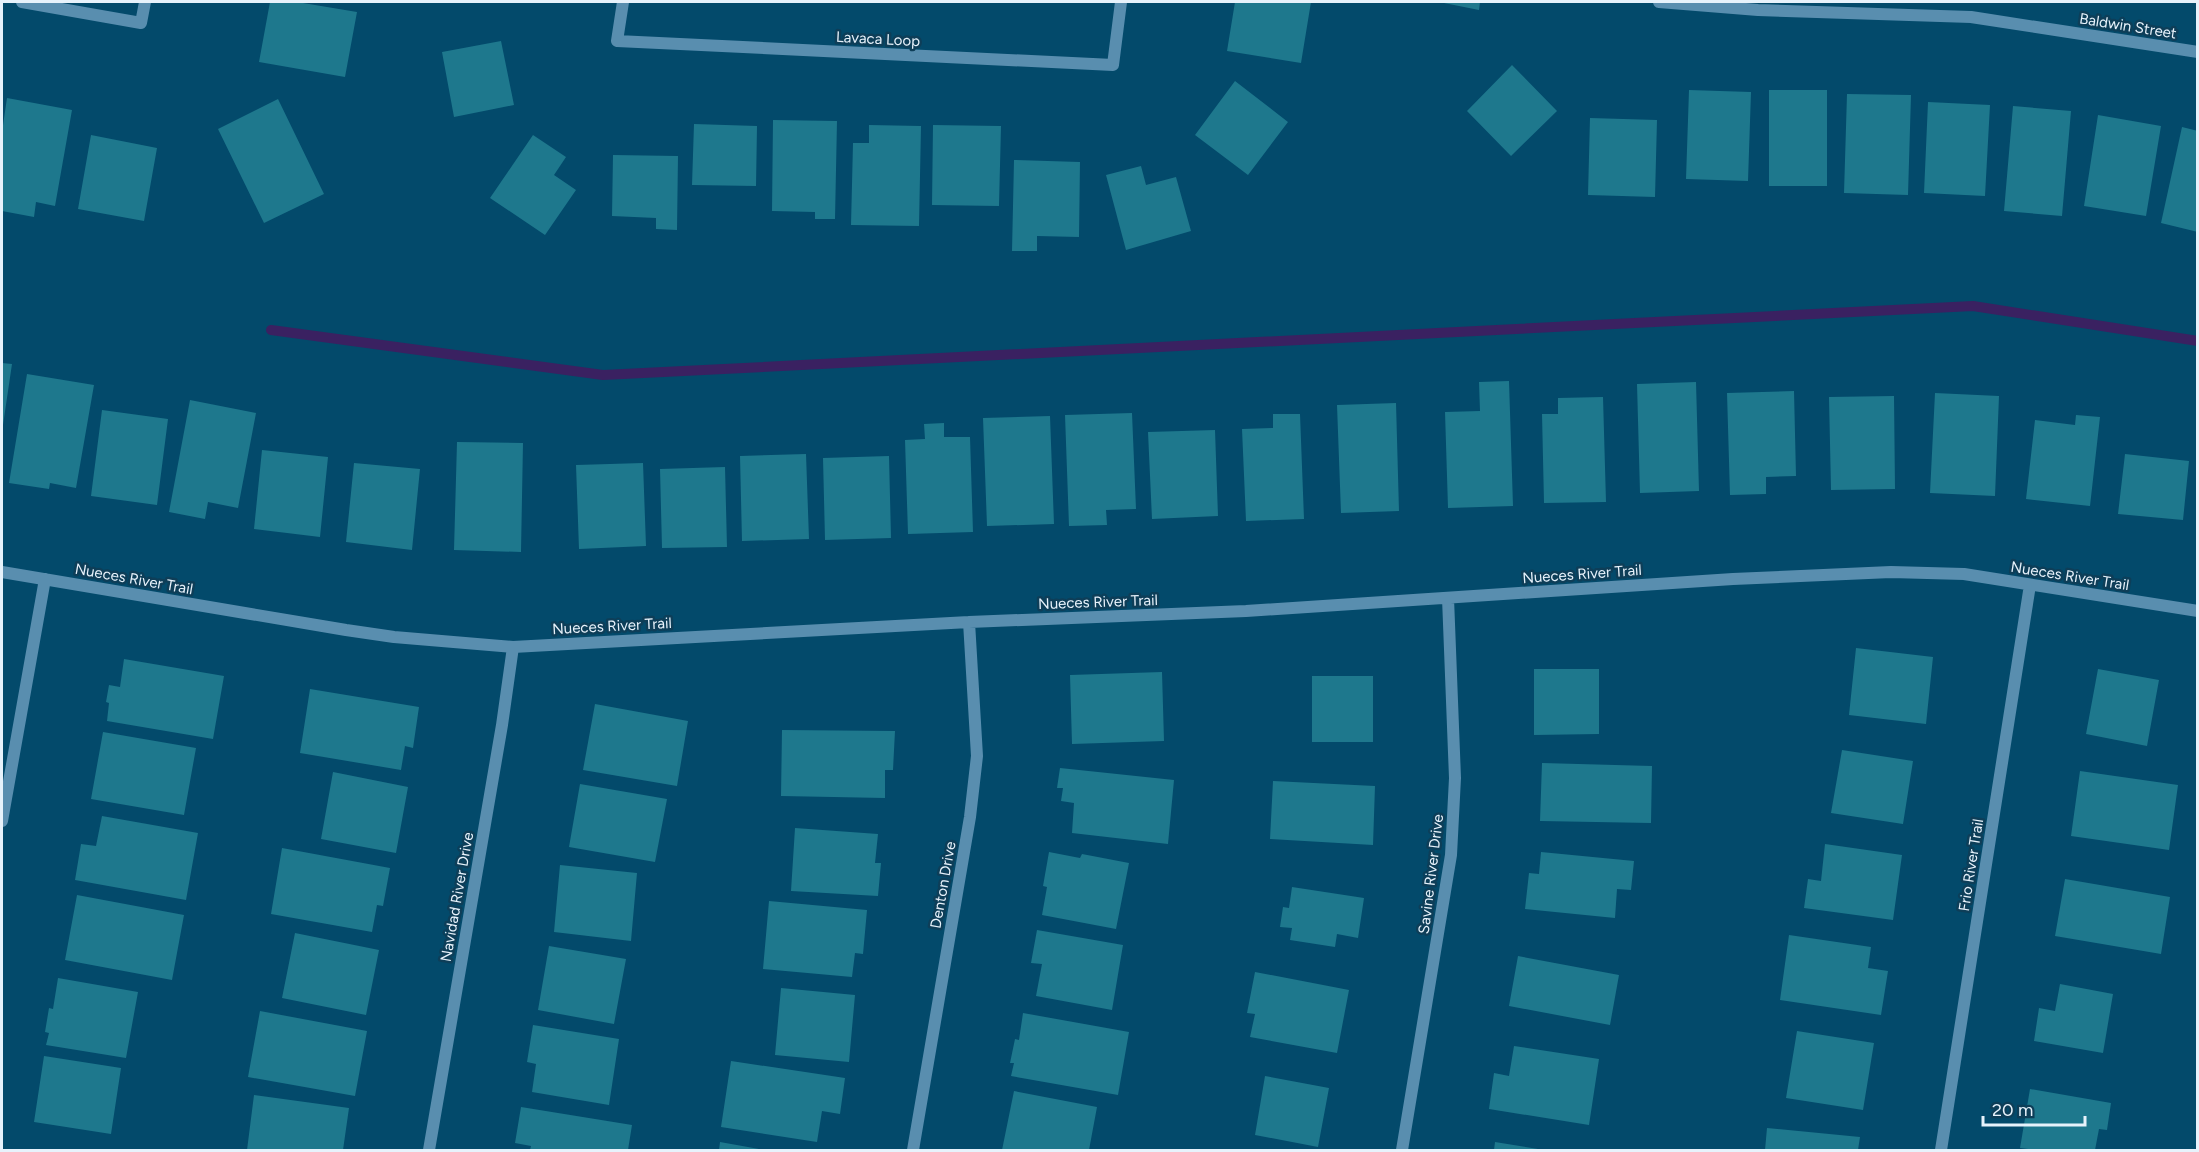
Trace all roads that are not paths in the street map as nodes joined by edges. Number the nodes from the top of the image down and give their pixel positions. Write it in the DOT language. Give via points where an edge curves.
graph roads {
  1 [pos="22,2"];
  2 [pos="145,2"];
  3 [pos="623,2"];
  4 [pos="1121,2"];
  5 [pos="1659,2"];
  6 [pos="2198,52"];
  7 [pos="2,572"];
  8 [pos="45,579"];
  9 [pos="2030,585"];
  10 [pos="1448,598"];
  11 [pos="2198,611"];
  12 [pos="969,622"];
  13 [pos="513,647"];
  14 [pos="2,821"];
  15 [pos="429,1150"];
  16 [pos="913,1150"];
  17 [pos="1402,1150"];
  18 [pos="1941,1150"];
  1 -- 2 [label="street" via="141,22"];
  3 -- 4 [label="street, Lavaca Loop" via="616,40 1113,65"];
  5 -- 6 [label="street, Baldwin Street" via="1758,10 1971,17"];
  7 -- 8 [label="street, Nueces River Trail"];
  8 -- 13 [label="street, Nueces River Trail" via="366,633"];
  8 -- 14 [label="street"];
  9 -- 10 [label="street, Nueces River Trail" via="1964,574 1891,572"];
  9 -- 11 [label="street, Nueces River Trail"];
  9 -- 18 [label="street, Frio River Trail"];
  10 -- 12 [label="street, Nueces River Trail"];
  10 -- 17 [label="street, Savine River Drive" via="1455,778 1451,855"];
  12 -- 13 [label="street, Nueces River Trail"];
  12 -- 16 [label="street, Denton Drive" via="977,756"];
  13 -- 15 [label="street, Navidad River Drive"];
}
